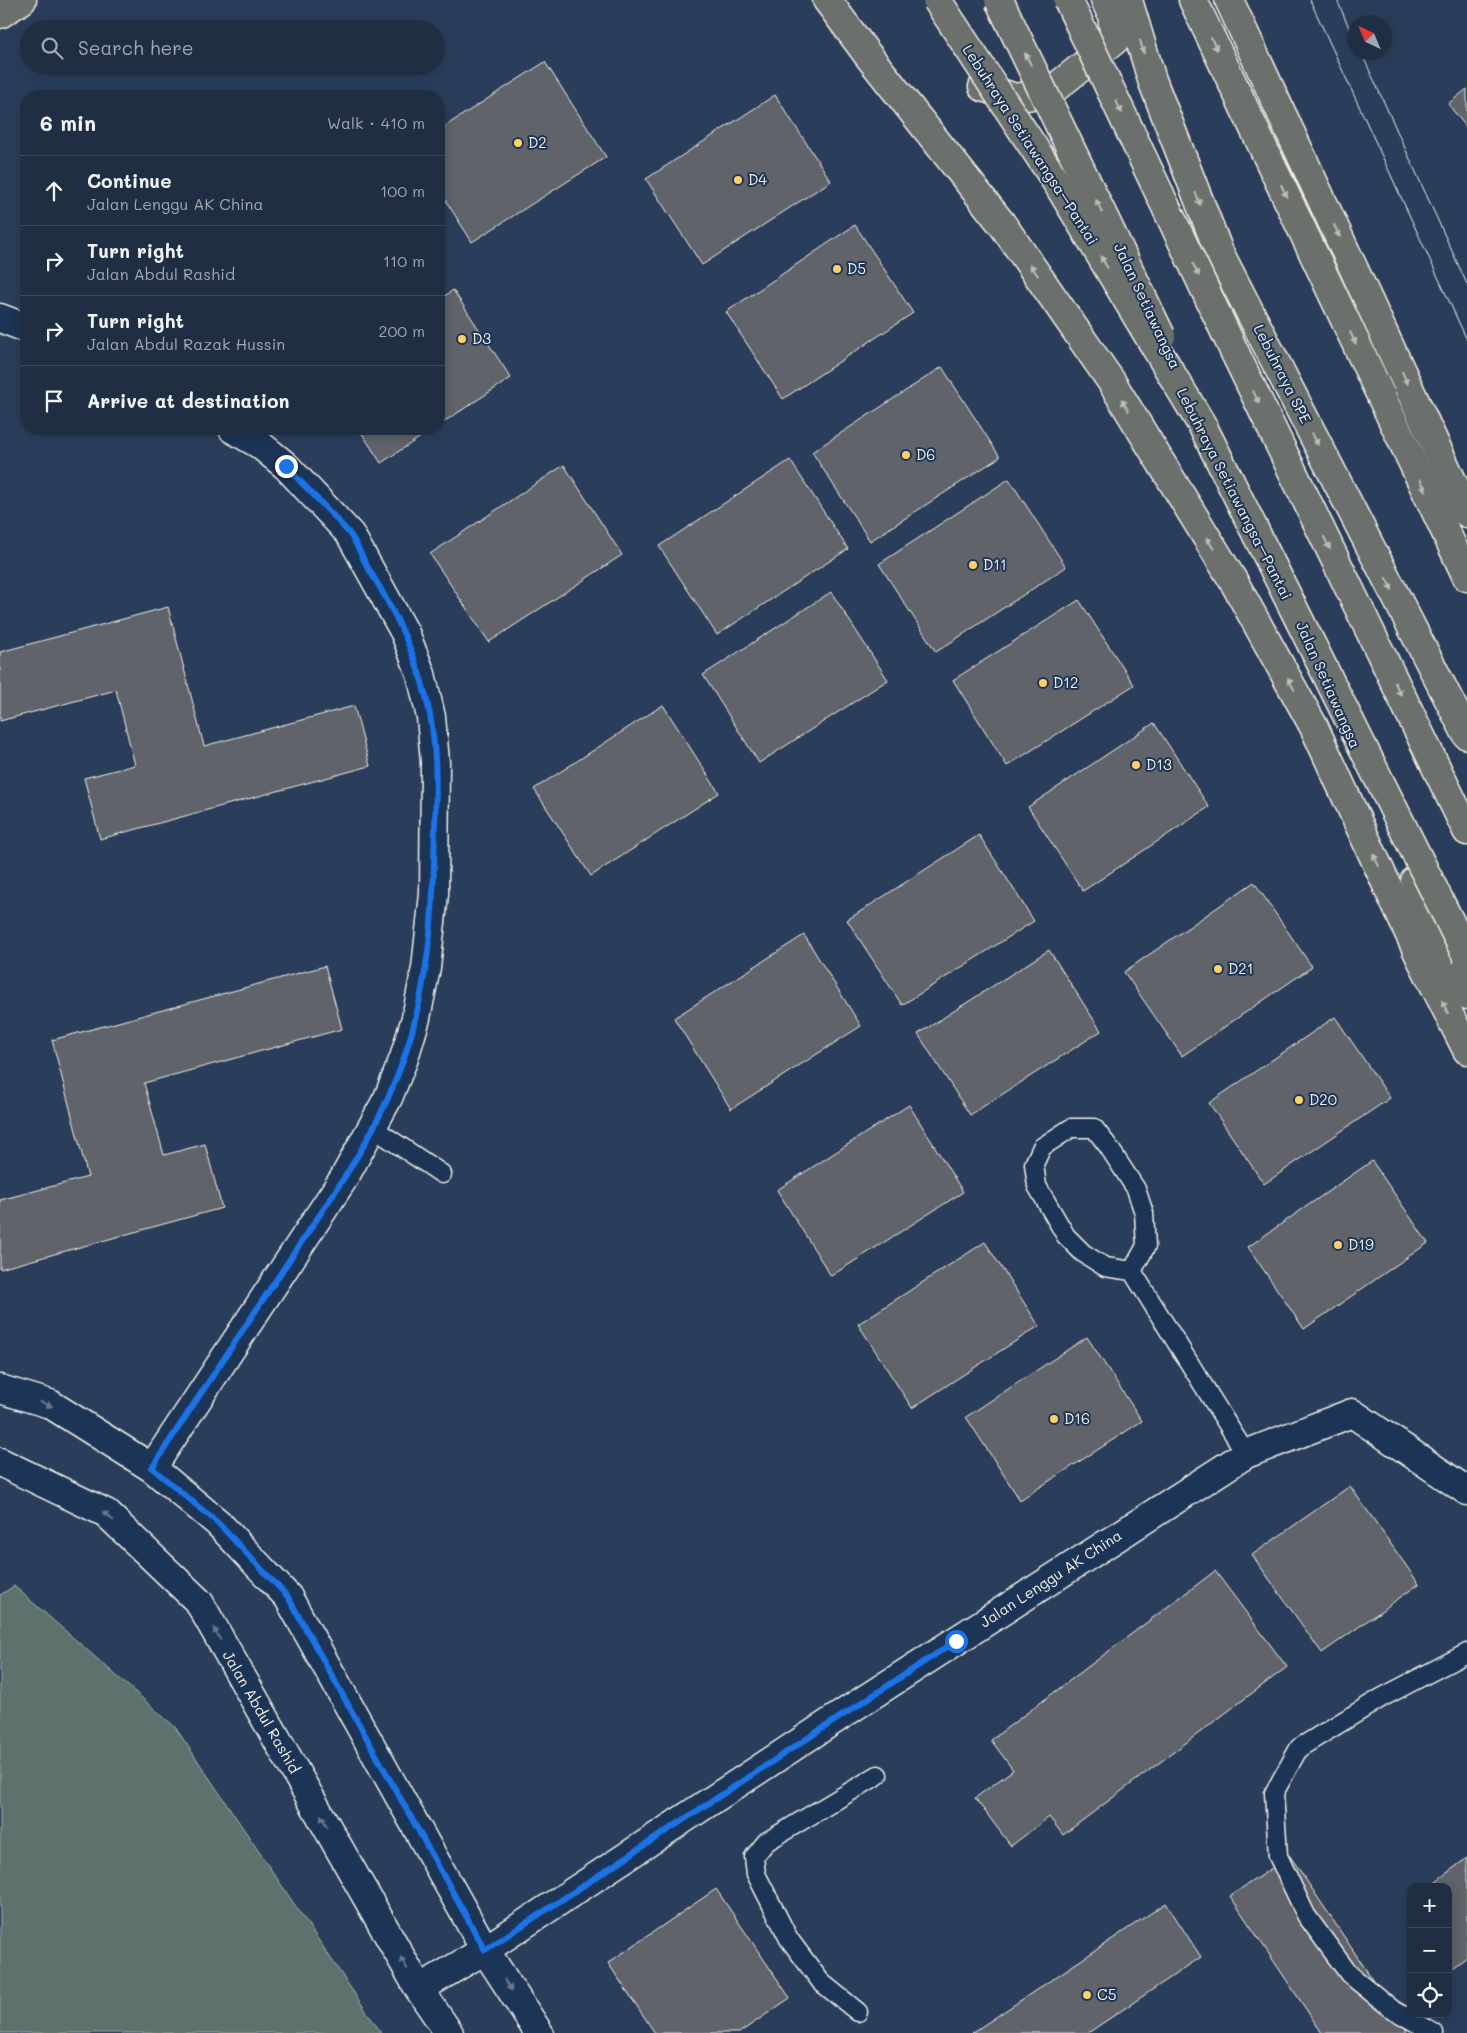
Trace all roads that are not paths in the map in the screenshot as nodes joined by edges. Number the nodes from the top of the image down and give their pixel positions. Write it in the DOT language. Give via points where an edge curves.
graph roads {
  1 [pos="22,0"];
  2 [pos="806,0"];
  3 [pos="827,0"];
  4 [pos="935,0"];
  5 [pos="999,0"];
  6 [pos="1068,0"];
  7 [pos="1105,0"];
  8 [pos="1128,0"];
  9 [pos="1193,0"];
  10 [pos="1229,0"];
  11 [pos="1248,0"];
  12 [pos="0,14"];
  13 [pos="867,54"];
  14 [pos="1287,123"];
  15 [pos="0,318"];
  16 [pos="20,326"];
  17 [pos="243,435"];
  18 [pos="1467,513"];
  19 [pos="1467,577"];
  20 [pos="1467,735"];
  21 [pos="1467,831"];
  22 [pos="1467,956"];
  23 [pos="1467,995"];
  24 [pos="1467,1050"];
  25 [pos="373,1128"];
  26 [pos="442,1174"];
  27 [pos="1132,1270"];
  28 [pos="0,1390"];
  29 [pos="1246,1454"];
  30 [pos="0,1462"];
  31 [pos="152,1468"];
  32 [pos="1467,1490"];
  33 [pos="1467,1653"];
  34 [pos="878,1775"];
  35 [pos="485,1950"];
  36 [pos="419,1988"];
  37 [pos="858,2012"];
  38 [pos="449,2033"];
  39 [pos="539,2033"];
  40 [pos="1434,2033"];
  1 -- 12 [label="main road"];
  2 -- 13 [label="main road"];
  3 -- 13 [label="main road"];
  4 -- 7 [label="main road" via="962,59 982,86 1015,98 1050,92 1115,40 1112,15"];
  22 -- 4 [label="main road, Lebuhraya Setiawangsa–Pantai, one-way, bridge" via="1202,425 1059,186"];
  23 -- 5 [label="main road, Jalan Setiawangsa, one-way, bridge" via="1309,643"];
  6 -- 21 [label="main road, one-way, bridge"];
  8 -- 20 [label="main road, Lebuhraya SPE, one-way" via="1152,80 1219,252"];
  9 -- 19 [label="main road, one-way"];
  10 -- 14 [label="main road"];
  11 -- 14 [label="main road"];
  24 -- 13 [label="main road, one-way" via="1420,957 1314,727 1234,582 1111,382 1013,239"];
  14 -- 18 [label="main road, one-way"];
  15 -- 16 [label="street"];
  17 -- 25 [label="street" via="286,466 350,534 405,633 431,717 435,762 434,894 426,968 404,1058"];
  25 -- 26 [label="lane"];
  25 -- 31 [label="street" via="344,1178"];
  27 -- 27 [label="lane" via="1105,1267 1083,1253 1066,1236 1037,1186 1034,1164 1042,1147 1071,1128 1094,1128 1136,1189 1144,1213 1146,1246"];
  27 -- 29 [label="lane"];
  28 -- 31 [label="street, one-way" via="50,1404"];
  29 -- 32 [label="street, Jalan Lenggu AK China" via="1352,1413"];
  29 -- 35 [label="street, Jalan Lenggu AK China" via="860,1702"];
  36 -- 30 [label="street, Jalan Abdul Rashid, one-way" via="199,1602 106,1513"];
  31 -- 35 [label="street" via="218,1523 288,1597"];
  33 -- 40 [label="lane" via="1381,1698 1299,1748 1274,1792 1278,1856 1306,1915 1349,1974 1392,2009"];
  34 -- 37 [label="lane" via="766,1842 754,1857 756,1874 790,1938 821,1982"];
  35 -- 36 [label="street, Jalan Lenggu AK China"];
  35 -- 39 [label="street, one-way"];
  36 -- 38 [label="street, Jalan Abdul Rashid"];
}
